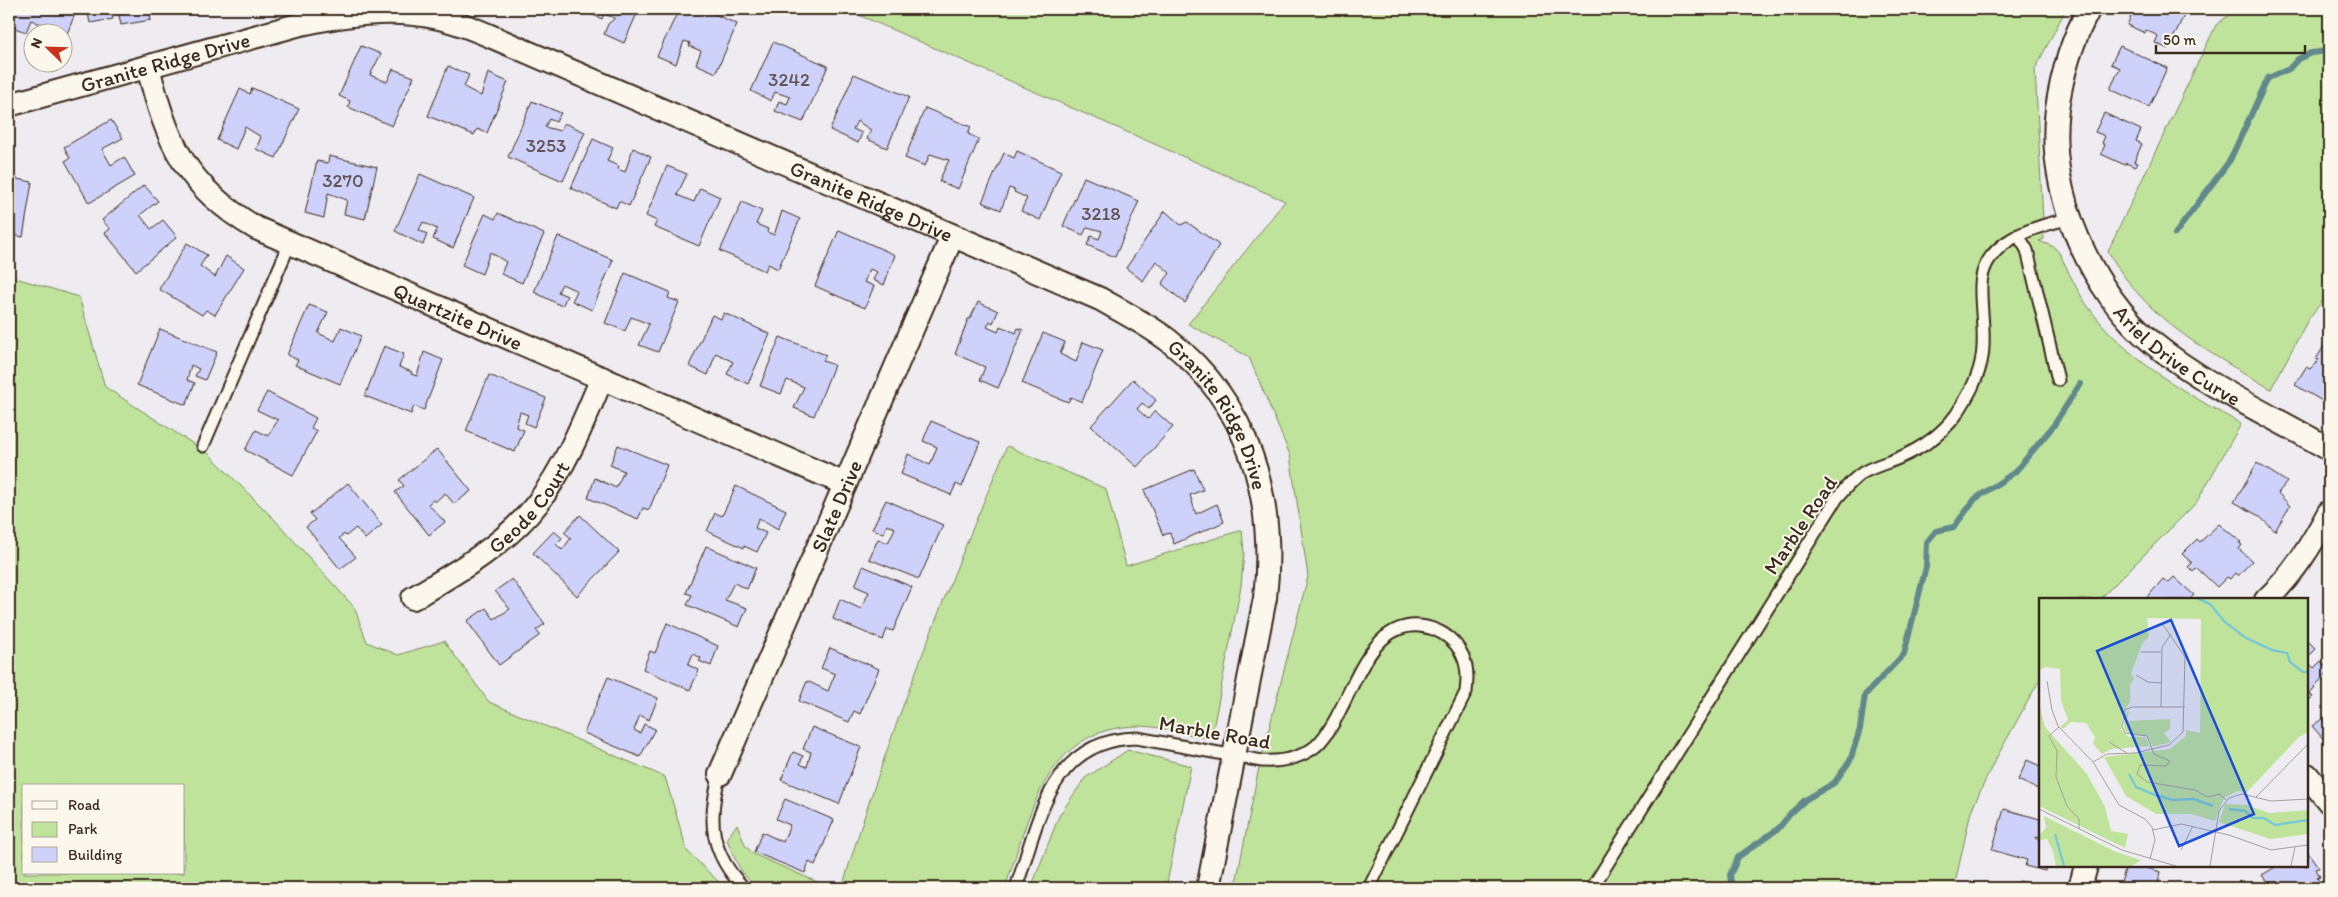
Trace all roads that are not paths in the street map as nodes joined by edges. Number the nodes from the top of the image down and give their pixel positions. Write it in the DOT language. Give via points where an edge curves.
graph roads {
  1 [pos="2088,9"];
  2 [pos="148,67"];
  3 [pos="9,105"];
  4 [pos="2071,218"];
  5 [pos="2018,235"];
  6 [pos="952,237"];
  7 [pos="290,242"];
  8 [pos="602,378"];
  9 [pos="2058,380"];
  10 [pos="203,446"];
  11 [pos="2329,449"];
  12 [pos="845,484"];
  13 [pos="2329,512"];
  14 [pos="413,598"];
  15 [pos="2268,598"];
  16 [pos="1235,757"];
  17 [pos="720,774"];
  18 [pos="2308,776"];
  19 [pos="2329,802"];
  20 [pos="2086,867"];
  21 [pos="744,888"];
  22 [pos="1016,888"];
  23 [pos="1208,888"];
  24 [pos="1369,888"];
  25 [pos="1592,888"];
  26 [pos="2080,888"];
  1 -- 4 [label="street, Ariel Drive Curve" via="2065,70 2057,110 2056,147"];
  2 -- 3 [label="street, Granite Ridge Drive"];
  2 -- 6 [label="street, Granite Ridge Drive" via="337,16 374,13 438,18 504,42"];
  2 -- 7 [label="street, Quartzite Drive" via="169,137 194,178 232,214"];
  4 -- 5 [label="lane, Marble Road"];
  4 -- 11 [label="street, Ariel Drive Curve" via="2086,258 2104,290 2126,318 2154,344 2189,369"];
  5 -- 9 [label="lane" via="2027,250"];
  5 -- 25 [label="lane, Marble Road" via="1992,255 1985,269 1981,284 1982,358 1967,397 1954,418 1919,448 1862,472 1837,498"];
  6 -- 12 [label="street, Slate Drive"];
  6 -- 16 [label="street, Granite Ridge Drive" via="1100,300 1145,324 1192,361 1236,421 1262,488 1269,565"];
  7 -- 8 [label="street, Quartzite Drive"];
  7 -- 10 [label="lane"];
  8 -- 12 [label="street, Quartzite Drive"];
  8 -- 14 [label="street, Geode Court" via="572,445 536,505 495,545 461,570"];
  12 -- 17 [label="street, Slate Drive"];
  13 -- 15 [label="street" via="2295,568"];
  16 -- 22 [label="lane, Marble Road" via="1137,738 1117,738 1080,755 1052,786"];
  16 -- 23 [label="street, Granite Ridge Drive"];
  16 -- 24 [label="lane, Marble Road" via="1279,762 1299,757 1316,746 1328,731 1369,655 1383,638 1399,629 1414,626 1431,628 1447,636 1465,659 1466,692"];
  17 -- 21 [label="lane" via="712,812 714,836 724,863"];
  18 -- 19 [label="street"];
  20 -- 26 [label="street"];
}
